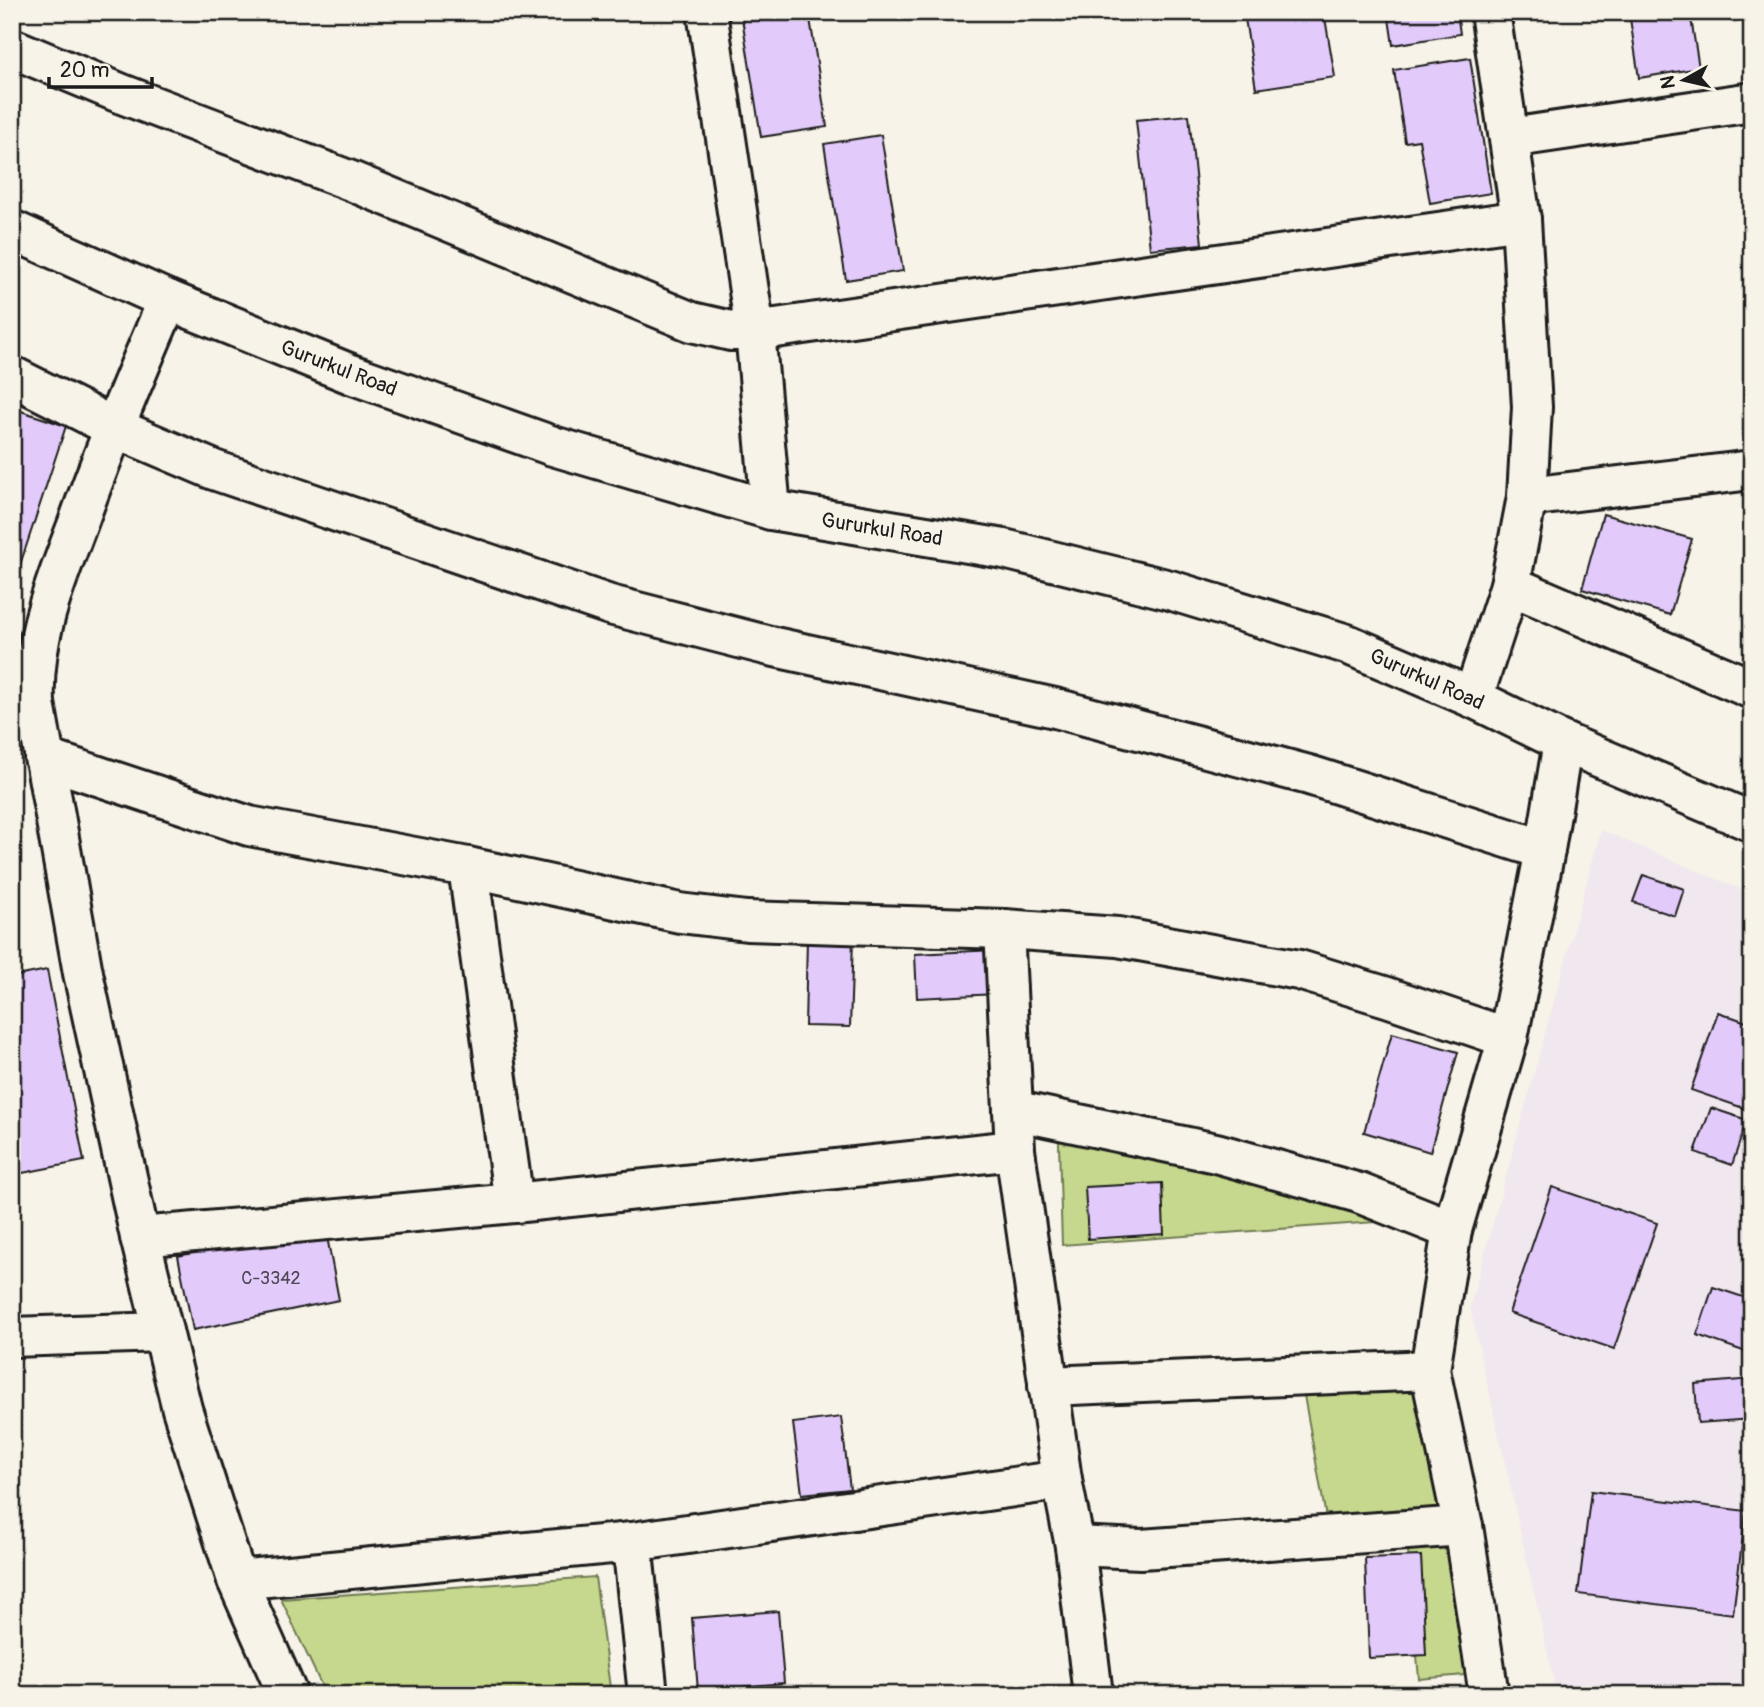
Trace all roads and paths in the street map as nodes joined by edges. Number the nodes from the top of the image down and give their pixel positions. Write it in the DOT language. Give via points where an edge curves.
graph roads {
  1 [pos="707,12"];
  2 [pos="1490,12"];
  3 [pos="12,48"];
  4 [pos="1752,102"];
  5 [pos="1510,138"];
  6 [pos="1521,220"];
  7 [pos="12,230"];
  8 [pos="168,300"];
  9 [pos="755,331"];
  10 [pos="12,376"];
  11 [pos="113,427"];
  12 [pos="1752,470"];
  13 [pos="1527,497"];
  14 [pos="771,510"];
  15 [pos="1510,585"];
  16 [pos="1752,688"];
  17 [pos="24,697"];
  18 [pos="1473,698"];
  19 [pos="1563,742"];
  20 [pos="44,758"];
  21 [pos="1752,822"];
  22 [pos="1545,850"];
  23 [pos="468,867"];
  24 [pos="1004,929"];
  25 [pos="1508,1038"];
  26 [pos="1013,1110"];
  27 [pos="1015,1150"];
  28 [pos="514,1203"];
  29 [pos="1452,1230"];
  30 [pos="140,1237"];
  31 [pos="163,1332"];
  32 [pos="12,1337"];
  33 [pos="1430,1370"];
  34 [pos="1048,1386"];
  35 [pos="1062,1480"];
  36 [pos="1463,1526"];
  37 [pos="632,1542"];
  38 [pos="1075,1546"];
  39 [pos="237,1580"];
  40 [pos="288,1695"];
  41 [pos="648,1695"];
  42 [pos="1093,1695"];
  43 [pos="1489,1695"];
  1 -- 9 [label="street"];
  2 -- 5 [label="street"];
  3 -- 9 [label="street" via="364,186 692,322"];
  4 -- 5 [label="street"];
  5 -- 6 [label="street"];
  6 -- 9 [label="street"];
  6 -- 13 [label="street" via="1532,407"];
  7 -- 8 [label="street, Gururkul Road"];
  8 -- 11 [label="street"];
  8 -- 14 [label="street, Gururkul Road" via="351,374 553,446"];
  9 -- 14 [label="street"];
  10 -- 11 [label="street"];
  11 -- 17 [label="street" via="43,616 34,680"];
  11 -- 22 [label="street" via="214,471 610,605 770,646 1055,708 1310,775"];
  12 -- 13 [label="street"];
  13 -- 15 [label="street"];
  14 -- 18 [label="street, Gururkul Road" via="1004,549 1170,590 1348,644"];
  15 -- 16 [label="street"];
  15 -- 18 [label="street"];
  17 -- 20 [label="street"];
  18 -- 19 [label="street, Gururkul Road"];
  19 -- 21 [label="street, Gururkul Road"];
  19 -- 22 [label="street"];
  20 -- 23 [label="street" via="249,826"];
  20 -- 30 [label="street" via="83,973"];
  22 -- 25 [label="street"];
  23 -- 24 [label="street" via="680,913 747,921"];
  23 -- 28 [label="street"];
  24 -- 25 [label="street" via="1118,937 1299,970"];
  24 -- 26 [label="street"];
  25 -- 29 [label="street"];
  26 -- 27 [label="street"];
  26 -- 29 [label="street" via="1216,1153 1359,1193"];
  27 -- 28 [label="street"];
  27 -- 34 [label="street"];
  28 -- 30 [label="street"];
  29 -- 33 [label="street"];
  30 -- 31 [label="street"];
  31 -- 32 [label="street"];
  31 -- 39 [label="street" via="182,1409"];
  33 -- 34 [label="street"];
  33 -- 36 [label="street"];
  34 -- 35 [label="street"];
  35 -- 37 [label="street"];
  35 -- 38 [label="street"];
  36 -- 38 [label="street" via="1141,1549"];
  36 -- 43 [label="street"];
  37 -- 39 [label="street"];
  37 -- 41 [label="street"];
  38 -- 42 [label="street"];
  39 -- 40 [label="street"];
}
